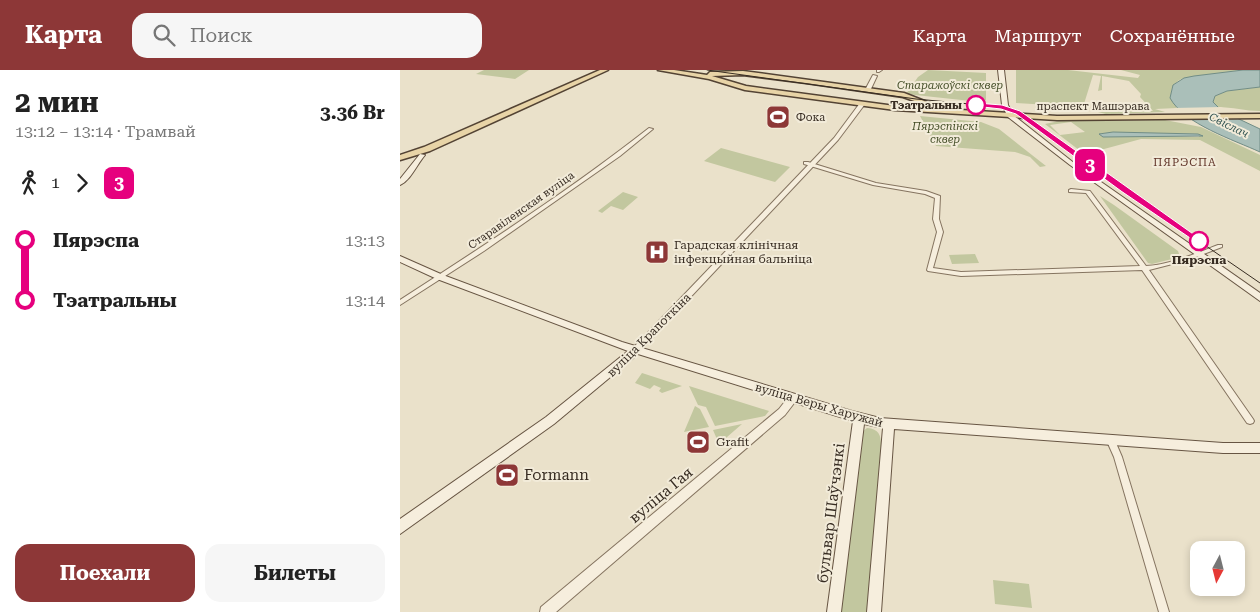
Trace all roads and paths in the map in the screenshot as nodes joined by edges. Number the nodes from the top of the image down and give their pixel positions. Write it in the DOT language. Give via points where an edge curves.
graph roads {
  1 [pos="605,70"];
  2 [pos="613,70"];
  3 [pos="661,70"];
  4 [pos="683,70"];
  5 [pos="1001,70"];
  6 [pos="878,72"];
  7 [pos="709,76"];
  8 [pos="868,90"];
  9 [pos="862,104"];
  10 [pos="527,107"];
  11 [pos="1009,114"];
  12 [pos="1260,114"];
  13 [pos="651,129"];
  14 [pos="422,155"];
  15 [pos="401,157"];
  16 [pos="413,164"];
  17 [pos="809,164"];
  18 [pos="400,183"];
  19 [pos="1072,191"];
  20 [pos="1220,246"];
  21 [pos="1199,254"];
  22 [pos="400,259"];
  23 [pos="1144,269"];
  24 [pos="440,277"];
  25 [pos="1260,298"];
  26 [pos="400,303"];
  27 [pos="636,350"];
  28 [pos="793,398"];
  29 [pos="859,418"];
  30 [pos="1250,421"];
  31 [pos="889,424"];
  32 [pos="1110,439"];
  33 [pos="1260,448"];
  34 [pos="400,527"];
  35 [pos="546,612"];
  36 [pos="834,612"];
  37 [pos="874,612"];
  38 [pos="1164,612"];
  1 -- 10 [label="main road"];
  2 -- 10 [label="main road"];
  3 -- 7 [label="main road, праспект Машэрава"];
  4 -- 7 [label="main road, праспект Машэрава"];
  5 -- 11 [label="main road"];
  6 -- 8 [label="street"];
  7 -- 8 [label="main road, праспект Машэрава" via="742,73"];
  7 -- 9 [label="main road, праспект Машэрава" via="745,88"];
  8 -- 11 [label="main road, праспект Машэрава" via="904,95 941,106"];
  9 -- 11 [label="main road, праспект Машэрава"];
  9 -- 17 [label="street, вуліца Крапоткіна" via="836,139"];
  10 -- 14 [label="main road"];
  10 -- 15 [label="main road"];
  11 -- 12 [label="main road, праспект Машэрава"];
  11 -- 21 [label="main road" via="1072,164"];
  13 -- 24 [label="street, Старавіленская вуліца"];
  14 -- 16 [label="main road"];
  15 -- 16 [label="main road"];
  16 -- 18 [label="main road" via="411,172"];
  17 -- 23 [label="street" via="875,184 936,195 939,199 936,219 940,232 930,270 961,274"];
  17 -- 27 [label="street, вуліца Крапоткіна"];
  19 -- 23 [label="street" via="1088,192"];
  20 -- 21 [label="street"];
  21 -- 23 [label="street"];
  21 -- 25 [label="main road"];
  22 -- 24 [label="main road, вуліца Веры Харужай"];
  23 -- 30 [label="street"];
  24 -- 26 [label="street, Старавіленская вуліца"];
  24 -- 27 [label="main road, вуліца Веры Харужай"];
  27 -- 28 [label="main road, вуліца Веры Харужай"];
  27 -- 34 [label="main road, вуліца Крапоткіна" via="572,405"];
  28 -- 29 [label="main road, вуліца Веры Харужай"];
  28 -- 35 [label="street, вуліца Гая" via="782,412"];
  29 -- 31 [label="main road, вуліца Веры Харужай"];
  29 -- 36 [label="main road, бульвар Шаўчэнкі"];
  31 -- 32 [label="main road, вуліца Веры Харужай"];
  31 -- 37 [label="main road"];
  32 -- 33 [label="main road, вуліца Веры Харужай"];
  32 -- 38 [label="street"];
}
